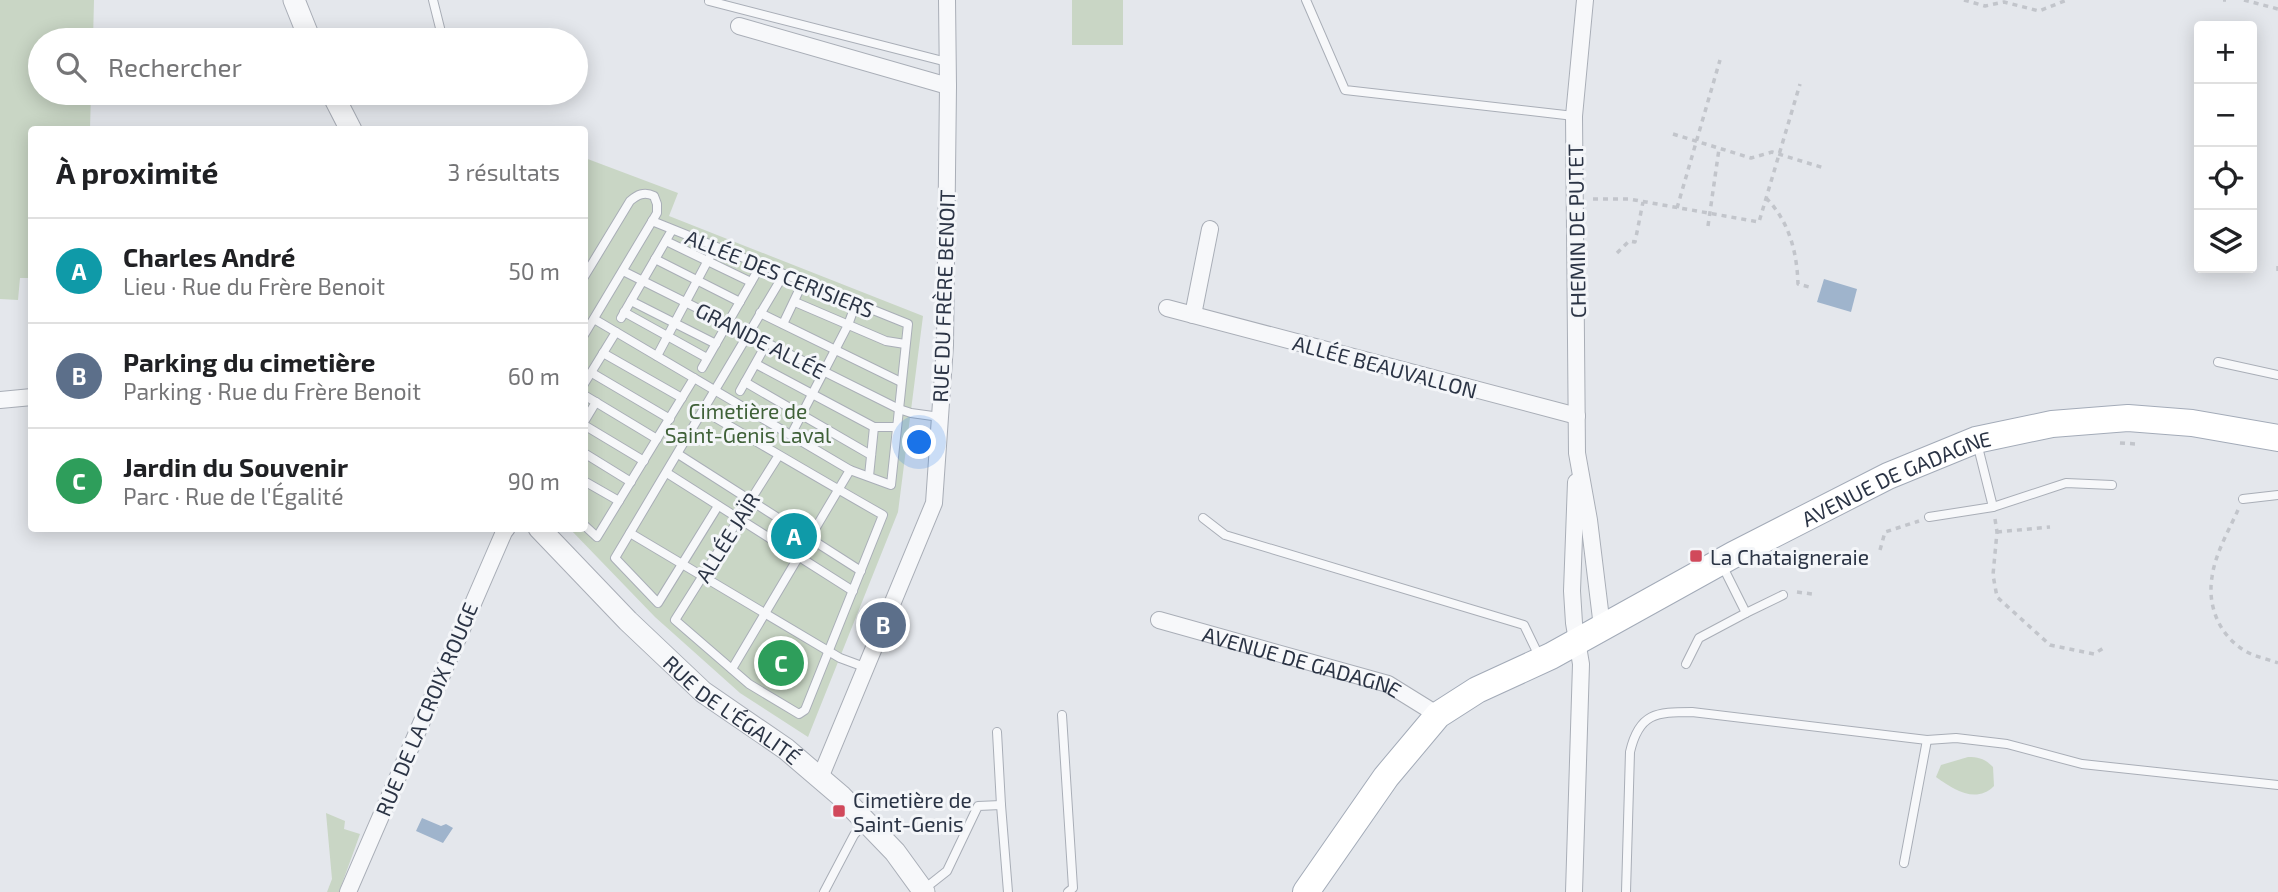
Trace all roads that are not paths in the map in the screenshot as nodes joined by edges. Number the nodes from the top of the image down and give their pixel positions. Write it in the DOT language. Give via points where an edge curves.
graph roads {
  1 [pos="294,0"];
  2 [pos="433,0"];
  3 [pos="947,0"];
  4 [pos="1306,0"];
  5 [pos="1585,0"];
  6 [pos="709,1"];
  7 [pos="739,26"];
  8 [pos="305,28"];
  9 [pos="440,28"];
  10 [pos="947,62"];
  11 [pos="948,86"];
  12 [pos="338,105"];
  13 [pos="1574,116"];
  14 [pos="349,126"];
  15 [pos="652,221"];
  16 [pos="672,229"];
  17 [pos="1210,229"];
  18 [pos="666,241"];
  19 [pos="715,247"];
  20 [pos="655,260"];
  21 [pos="708,261"];
  22 [pos="761,265"];
  23 [pos="588,271"];
  24 [pos="622,271"];
  25 [pos="783,274"];
  26 [pos="642,281"];
  27 [pos="697,281"];
  28 [pos="751,282"];
  29 [pos="803,282"];
  30 [pos="631,301"];
  31 [pos="685,302"];
  32 [pos="740,302"];
  33 [pos="795,302"];
  34 [pos="856,303"];
  35 [pos="1167,308"];
  36 [pos="760,313"];
  37 [pos="1193,315"];
  38 [pos="594,319"];
  39 [pos="728,323"];
  40 [pos="674,324"];
  41 [pos="783,324"];
  42 [pos="848,325"];
  43 [pos="588,329"];
  44 [pos="616,332"];
  45 [pos="748,334"];
  46 [pos="667,337"];
  47 [pos="767,343"];
  48 [pos="716,344"];
  49 [pos="905,344"];
  50 [pos="835,350"];
  51 [pos="603,353"];
  52 [pos="657,356"];
  53 [pos="707,358"];
  54 [pos="2218,362"];
  55 [pos="756,364"];
  56 [pos="702,368"];
  57 [pos="824,372"];
  58 [pos="592,373"];
  59 [pos="2278,375"];
  60 [pos="588,378"];
  61 [pos="694,378"];
  62 [pos="901,382"];
  63 [pos="714,390"];
  64 [pos="812,394"];
  65 [pos="28,397"];
  66 [pos="588,397"];
  67 [pos="682,398"];
  68 [pos="0,400"];
  69 [pos="596,402"];
  70 [pos="899,409"];
  71 [pos="704,411"];
  72 [pos="802,415"];
  73 [pos="1577,416"];
  74 [pos="588,417"];
  75 [pos="940,417"];
  76 [pos="670,419"];
  77 [pos="588,426"];
  78 [pos="874,427"];
  79 [pos="897,427"];
  80 [pos="791,435"];
  81 [pos="2278,438"];
  82 [pos="657,439"];
  83 [pos="1976,440"];
  84 [pos="678,454"];
  85 [pos="588,455"];
  86 [pos="779,455"];
  87 [pos="871,455"];
  88 [pos="644,461"];
  89 [pos="1578,462"];
  90 [pos="850,470"];
  91 [pos="667,473"];
  92 [pos="869,477"];
  93 [pos="631,482"];
  94 [pos="588,483"];
  95 [pos="2112,485"];
  96 [pos="838,489"];
  97 [pos="2278,495"];
  98 [pos="2243,499"];
  99 [pos="750,500"];
  100 [pos="619,501"];
  101 [pos="718,506"];
  102 [pos="1993,507"];
  103 [pos="1928,517"];
  104 [pos="1203,518"];
  105 [pos="738,519"];
  106 [pos="588,529"];
  107 [pos="503,532"];
  108 [pos="543,532"];
  109 [pos="630,533"];
  110 [pos="810,538"];
  111 [pos="799,556"];
  112 [pos="1721,562"];
  113 [pos="682,564"];
  114 [pos="861,570"];
  115 [pos="702,576"];
  116 [pos="853,591"];
  117 [pos="1783,595"];
  118 [pos="765,613"];
  119 [pos="1746,614"];
  120 [pos="1159,620"];
  121 [pos="1602,628"];
  122 [pos="1576,641"];
  123 [pos="829,651"];
  124 [pos="1541,661"];
  125 [pos="1686,664"];
  126 [pos="866,668"];
  127 [pos="732,669"];
  128 [pos="1062,715"];
  129 [pos="1438,715"];
  130 [pos="997,732"];
  131 [pos="1927,740"];
  132 [pos="820,778"];
  133 [pos="2278,786"];
  134 [pos="1001,805"];
  135 [pos="865,822"];
  136 [pos="1904,863"];
  137 [pos="924,891"];
  138 [pos="348,892"];
  139 [pos="824,892"];
  140 [pos="1008,892"];
  141 [pos="1068,892"];
  142 [pos="1306,892"];
  143 [pos="1574,892"];
  144 [pos="1626,892"];
  1 -- 8 [label="street"];
  2 -- 9 [label="lane"];
  3 -- 10 [label="street, RUE DU FRÈRE BENOIT"];
  4 -- 13 [label="lane" via="1345,90"];
  5 -- 13 [label="street, CHEMIN DE PUTET"];
  6 -- 10 [label="lane"];
  7 -- 11 [label="street"];
  10 -- 11 [label="street, RUE DU FRÈRE BENOIT"];
  11 -- 75 [label="street, RUE DU FRÈRE BENOIT"];
  12 -- 14 [label="street"];
  13 -- 73 [label="street, CHEMIN DE PUTET"];
  15 -- 16 [label="lane, ALLÉE DES CERISIERS"];
  15 -- 23 [label="lane" via="657,204 654,196 637,195"];
  15 -- 24 [label="lane"];
  16 -- 18 [label="lane"];
  16 -- 19 [label="lane, ALLÉE DES CERISIERS"];
  17 -- 37 [label="street"];
  18 -- 20 [label="lane"];
  18 -- 21 [label="lane"];
  19 -- 21 [label="lane"];
  19 -- 22 [label="lane, ALLÉE DES CERISIERS"];
  20 -- 26 [label="lane"];
  20 -- 27 [label="lane"];
  21 -- 27 [label="lane"];
  21 -- 28 [label="lane"];
  22 -- 25 [label="lane, ALLÉE DES CERISIERS"];
  22 -- 28 [label="lane"];
  24 -- 26 [label="lane, GRANDE ALLÉE"];
  24 -- 38 [label="lane"];
  25 -- 29 [label="lane, ALLÉE DES CERISIERS"];
  25 -- 36 [label="lane"];
  26 -- 30 [label="lane"];
  26 -- 31 [label="lane, GRANDE ALLÉE"];
  27 -- 31 [label="lane"];
  27 -- 32 [label="lane"];
  28 -- 32 [label="lane"];
  29 -- 33 [label="lane"];
  29 -- 34 [label="lane, ALLÉE DES CERISIERS"];
  30 -- 40 [label="lane"];
  30 -- 46 [label="lane" via="622,315"];
  31 -- 39 [label="lane, GRANDE ALLÉE"];
  31 -- 40 [label="lane"];
  32 -- 39 [label="lane"];
  33 -- 41 [label="lane"];
  33 -- 42 [label="lane"];
  34 -- 42 [label="lane"];
  34 -- 49 [label="lane, ALLÉE DES CERISIERS" via="908,324"];
  35 -- 37 [label="street, ALLÉE BEAUVALLON"];
  36 -- 41 [label="lane"];
  36 -- 45 [label="lane"];
  37 -- 73 [label="street, ALLÉE BEAUVALLON"];
  38 -- 43 [label="lane"];
  38 -- 44 [label="lane"];
  39 -- 45 [label="lane, GRANDE ALLÉE"];
  39 -- 48 [label="lane"];
  40 -- 46 [label="lane"];
  40 -- 48 [label="lane"];
  41 -- 50 [label="lane"];
  42 -- 49 [label="lane"];
  42 -- 50 [label="lane"];
  44 -- 51 [label="lane"];
  44 -- 52 [label="lane"];
  45 -- 47 [label="lane, GRANDE ALLÉE"];
  45 -- 63 [label="lane"];
  46 -- 52 [label="lane"];
  46 -- 53 [label="lane"];
  47 -- 55 [label="lane"];
  47 -- 57 [label="lane, GRANDE ALLÉE"];
  48 -- 53 [label="lane"];
  49 -- 62 [label="lane"];
  50 -- 57 [label="lane"];
  50 -- 62 [label="lane"];
  51 -- 58 [label="lane"];
  51 -- 67 [label="lane"];
  52 -- 61 [label="lane"];
  53 -- 56 [label="lane"];
  54 -- 59 [label="lane"];
  55 -- 64 [label="lane"];
  55 -- 72 [label="lane" via="743,386"];
  57 -- 64 [label="lane"];
  57 -- 70 [label="lane, GRANDE ALLÉE"];
  58 -- 60 [label="lane"];
  58 -- 76 [label="lane"];
  61 -- 63 [label="lane"];
  61 -- 67 [label="lane"];
  62 -- 70 [label="lane"];
  63 -- 71 [label="lane"];
  63 -- 80 [label="lane"];
  64 -- 72 [label="lane"];
  64 -- 78 [label="lane"];
  65 -- 68 [label="street"];
  66 -- 69 [label="lane"];
  67 -- 76 [label="lane"];
  69 -- 74 [label="lane"];
  69 -- 82 [label="lane"];
  70 -- 75 [label="lane, GRANDE ALLÉE"];
  70 -- 79 [label="lane"];
  71 -- 84 [label="lane"];
  71 -- 86 [label="lane"];
  72 -- 80 [label="lane"];
  72 -- 87 [label="lane"];
  73 -- 89 [label="street, CHEMIN DE PUTET"];
  75 -- 126 [label="street, RUE DU FRÈRE BENOIT" via="934,503"];
  76 -- 82 [label="lane"];
  77 -- 88 [label="lane"];
  78 -- 79 [label="lane"];
  78 -- 87 [label="lane"];
  79 -- 92 [label="lane" via="891,485"];
  80 -- 90 [label="lane"];
  81 -- 83 [label="main road, AVENUE DE GADAGNE" via="2128,418 2052,424"];
  82 -- 88 [label="lane"];
  83 -- 102 [label="lane"];
  83 -- 112 [label="main road, AVENUE DE GADAGNE" via="1888,476"];
  84 -- 91 [label="lane"];
  84 -- 99 [label="lane"];
  85 -- 93 [label="lane"];
  86 -- 96 [label="lane"];
  86 -- 99 [label="lane, ALLÉE JAÏR"];
  87 -- 92 [label="lane"];
  88 -- 93 [label="lane"];
  89 -- 121 [label="street, CHEMIN DE PUTET"];
  89 -- 122 [label="street, CHEMIN DE PUTET" via="1572,567"];
  90 -- 92 [label="lane"];
  90 -- 96 [label="lane"];
  91 -- 101 [label="lane"];
  91 -- 109 [label="lane"];
  93 -- 100 [label="lane"];
  94 -- 100 [label="lane"];
  95 -- 102 [label="lane" via="2066,483"];
  96 -- 110 [label="lane"];
  96 -- 114 [label="lane" via="883,515"];
  97 -- 98 [label="lane"];
  99 -- 105 [label="lane, ALLÉE JAÏR"];
  99 -- 110 [label="lane"];
  100 -- 106 [label="lane" via="597,537"];
  101 -- 105 [label="lane"];
  101 -- 113 [label="lane"];
  102 -- 103 [label="lane"];
  104 -- 124 [label="lane" via="1225,535 1524,625"];
  105 -- 111 [label="lane"];
  105 -- 115 [label="lane, ALLÉE JAÏR"];
  107 -- 138 [label="street, RUE DE LA CROIX ROUGE"];
  108 -- 132 [label="street, RUE DE L'ÉGALITÉ" via="703,692"];
  109 -- 113 [label="lane"];
  109 -- 113 [label="lane" via="615,558 658,603"];
  110 -- 111 [label="lane"];
  110 -- 114 [label="lane"];
  111 -- 116 [label="lane"];
  111 -- 118 [label="lane"];
  112 -- 119 [label="lane"];
  112 -- 121 [label="main road, AVENUE DE GADAGNE"];
  113 -- 115 [label="lane"];
  114 -- 116 [label="lane"];
  115 -- 118 [label="lane"];
  115 -- 127 [label="lane, ALLÉE JAÏR" via="675,620"];
  116 -- 123 [label="lane"];
  117 -- 119 [label="lane"];
  118 -- 123 [label="lane"];
  118 -- 127 [label="lane"];
  119 -- 125 [label="lane" via="1699,638"];
  120 -- 129 [label="street, AVENUE DE GADAGNE" via="1388,684"];
  121 -- 122 [label="main road, AVENUE DE GADAGNE"];
  122 -- 124 [label="main road, AVENUE DE GADAGNE"];
  122 -- 143 [label="street, CHEMIN DE PUTET" via="1581,664"];
  123 -- 126 [label="lane"];
  123 -- 127 [label="lane" via="805,710 799,714"];
  124 -- 129 [label="main road, AVENUE DE GADAGNE" via="1477,690"];
  126 -- 132 [label="street, RUE DU FRÈRE BENOIT"];
  128 -- 141 [label="lane" via="1073,888"];
  129 -- 142 [label="main road, AVENUE DE GADAGNE" via="1386,778"];
  130 -- 134 [label="lane"];
  131 -- 133 [label="lane" via="2007,744 2082,764"];
  131 -- 136 [label="lane"];
  131 -- 144 [label="lane" via="1692,712 1662,712 1646,720 1634,734 1630,752"];
  132 -- 135 [label="street, RUE DE L'ÉGALITÉ"];
  134 -- 137 [label="lane" via="978,806 947,871"];
  134 -- 140 [label="lane"];
  135 -- 137 [label="street, RUE DE L'ÉGALITÉ"];
  135 -- 139 [label="lane"];
}
